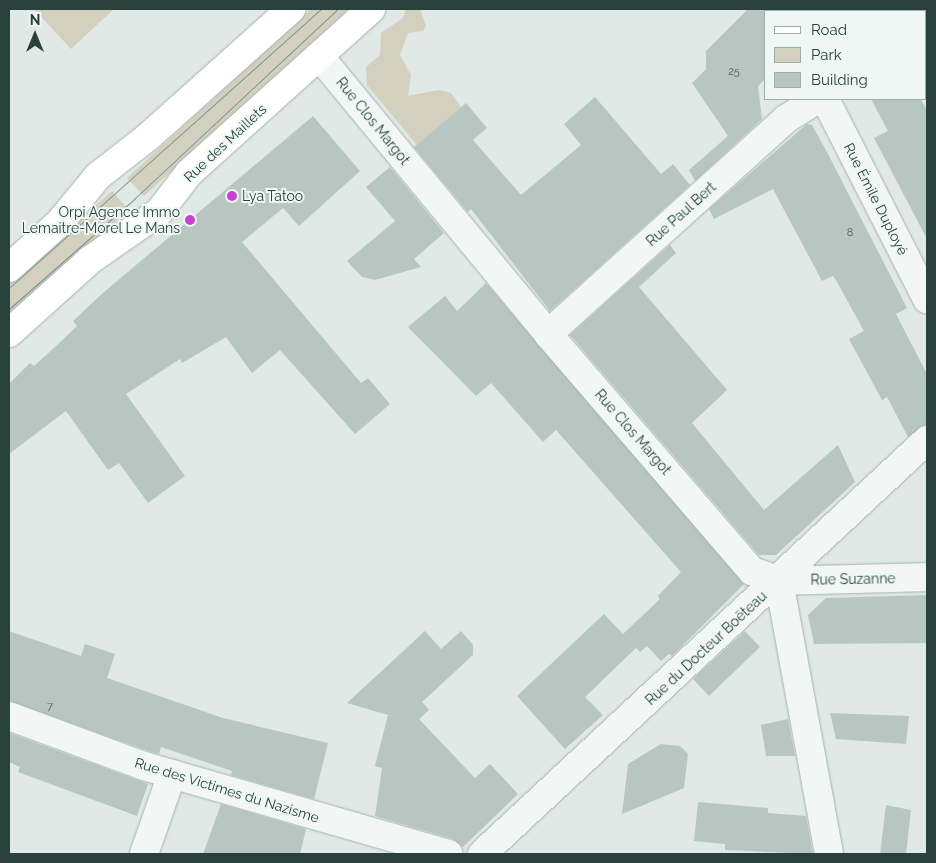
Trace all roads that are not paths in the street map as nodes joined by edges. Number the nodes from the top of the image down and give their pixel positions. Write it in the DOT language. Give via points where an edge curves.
graph roads {
  1 [pos="290,9"];
  2 [pos="371,9"];
  3 [pos="319,56"];
  4 [pos="816,100"];
  5 [pos="826,100"];
  6 [pos="9,268"];
  7 [pos="927,299"];
  8 [pos="9,333"];
  9 [pos="548,334"];
  10 [pos="927,440"];
  11 [pos="927,577"];
  12 [pos="778,581"];
  13 [pos="9,716"];
  14 [pos="172,774"];
  15 [pos="415,850"];
  16 [pos="144,854"];
  17 [pos="449,854"];
  18 [pos="482,854"];
  19 [pos="829,854"];
  1 -- 6 [label="main road" via="149,136 98,176 60,222"];
  2 -- 3 [label="main road, Rue des Maillets"];
  3 -- 8 [label="main road, Rue des Maillets" via="189,173 159,212 90,260"];
  3 -- 9 [label="street, Rue Clos Margot"];
  4 -- 9 [label="street, Rue Paul Bert" via="786,119"];
  5 -- 7 [label="street, Rue Émile Duployé"];
  9 -- 12 [label="street, Rue Clos Margot" via="752,571"];
  10 -- 12 [label="street, Rue du Docteur Boëteau"];
  11 -- 12 [label="street, Rue Suzanne"];
  12 -- 18 [label="street, Rue du Docteur Boëteau"];
  12 -- 19 [label="street"];
  13 -- 14 [label="street, Rue des Victimes du Nazisme"];
  14 -- 15 [label="street, Rue des Victimes du Nazisme"];
  14 -- 16 [label="street"];
  15 -- 17 [label="street, Rue des Victimes du Nazisme"];
}
